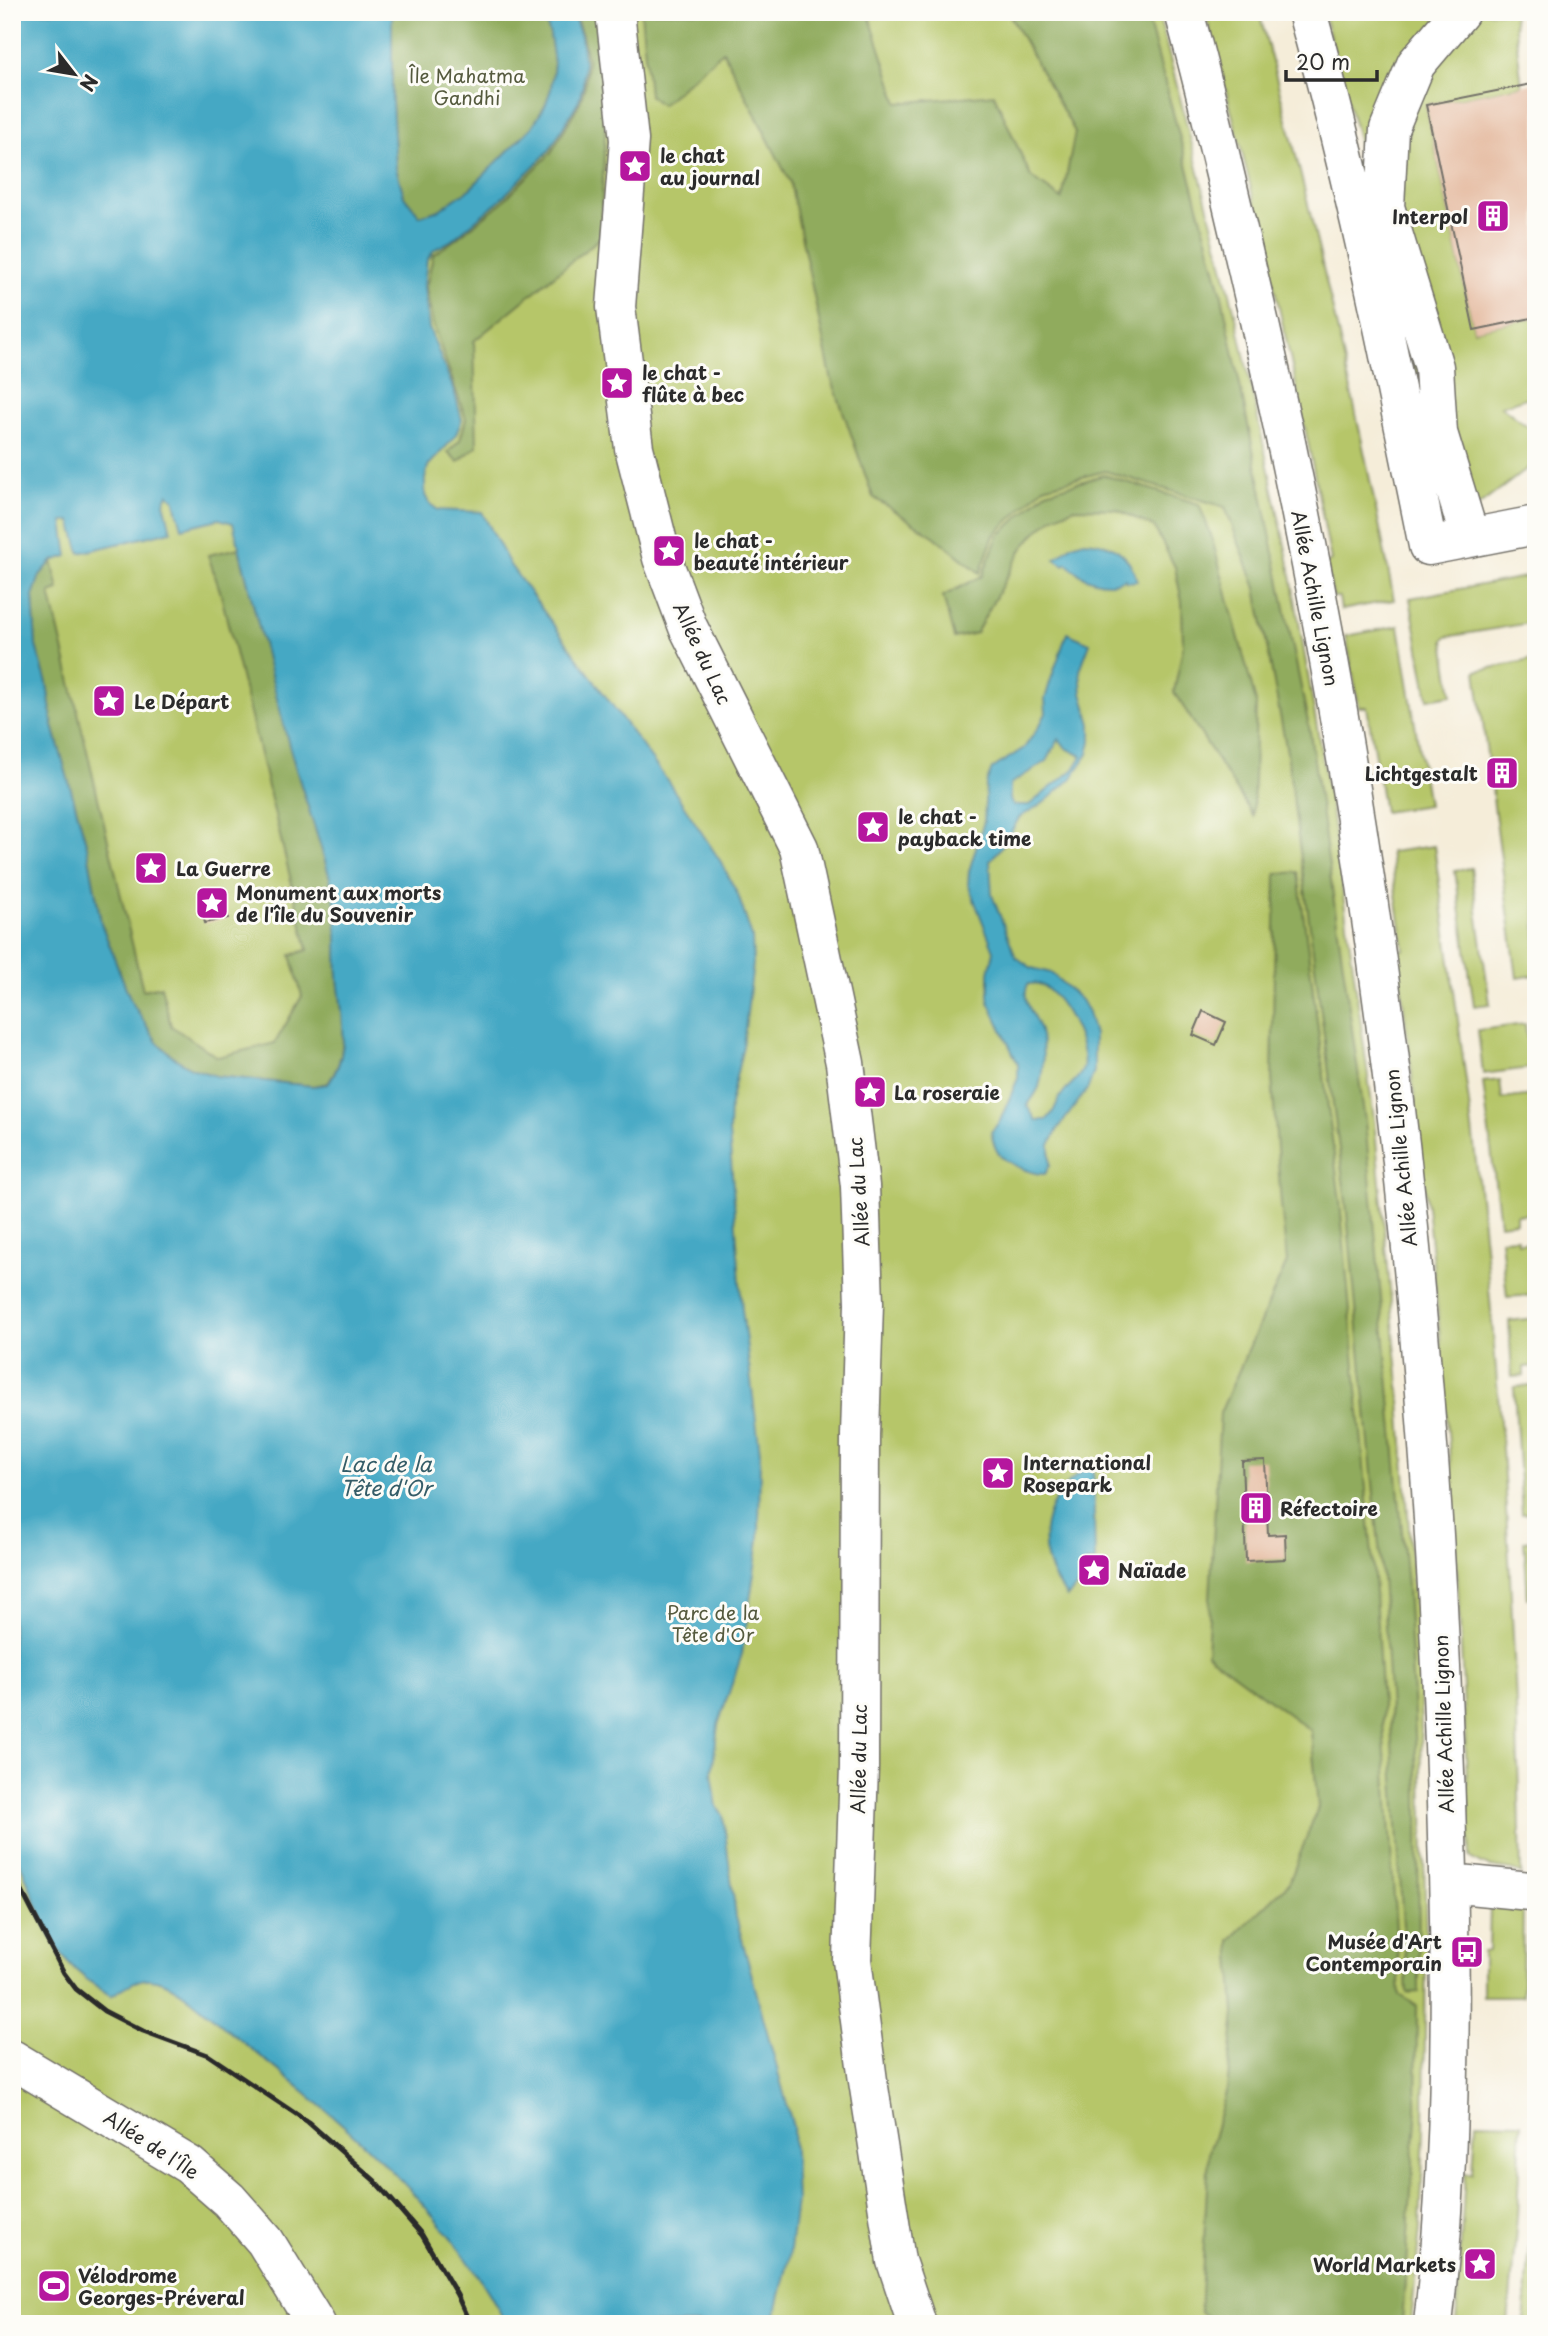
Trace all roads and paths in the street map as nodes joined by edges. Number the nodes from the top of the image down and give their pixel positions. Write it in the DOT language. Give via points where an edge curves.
graph roads {
  1 [pos="615,12"];
  2 [pos="1184,12"];
  3 [pos="1307,12"];
  4 [pos="1460,12"];
  5 [pos="1536,525"];
  6 [pos="1470,538"];
  7 [pos="1448,1883"];
  8 [pos="1530,1891"];
  9 [pos="12,2059"];
  10 [pos="316,2324"];
  11 [pos="917,2324"];
  12 [pos="1433,2324"];
  1 -- 11 [label="street, Allée du Lac" via="629,140 616,307 634,449 662,558 688,626 799,848 845,1063 860,1186 864,1303 852,1961 896,2260"];
  2 -- 7 [label="street, Allée Achille Lignon" via="1288,445 1372,923 1425,1395 1438,1594"];
  3 -- 6 [label="street" via="1381,307 1428,546"];
  4 -- 6 [label="street" via="1416,64 1389,130 1385,206 1434,367 1438,433"];
  5 -- 6 [label="street"];
  7 -- 8 [label="street"];
  7 -- 12 [label="street, Allée Achille Lignon" via="1446,2171"];
  9 -- 10 [label="street, Allée de l'Île" via="199,2173 265,2241"];
}
